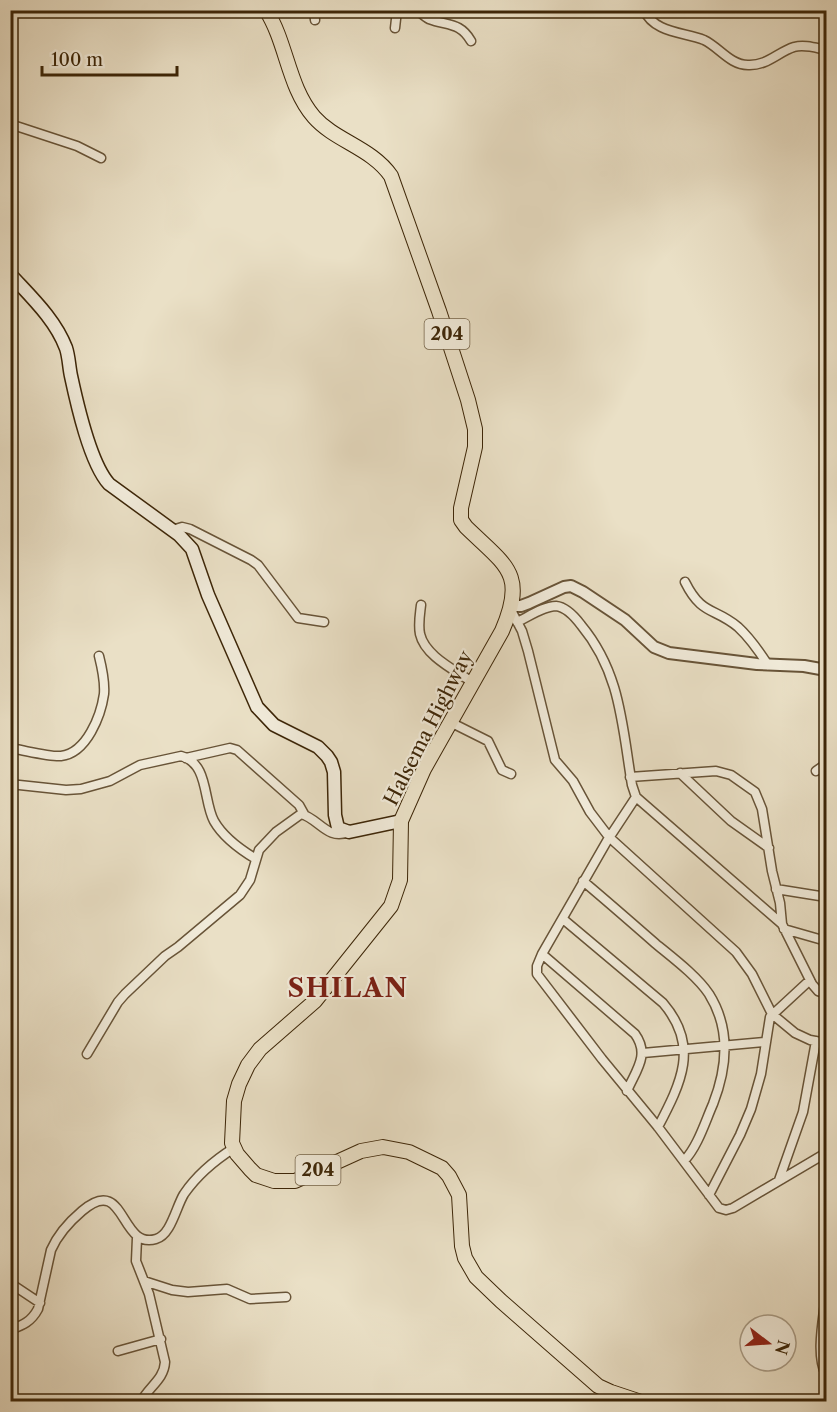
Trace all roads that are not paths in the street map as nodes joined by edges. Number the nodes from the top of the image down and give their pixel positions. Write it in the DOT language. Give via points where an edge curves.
graph roads {
  1 [pos="266,10"];
  2 [pos="397,10"];
  3 [pos="417,10"];
  4 [pos="644,10"];
  5 [pos="395,28"];
  6 [pos="471,41"];
  7 [pos="826,50"];
  8 [pos="10,124"];
  9 [pos="101,158"];
  10 [pos="10,274"];
  11 [pos="172,530"];
  12 [pos="685,582"];
  13 [pos="421,605"];
  14 [pos="513,613"];
  15 [pos="324,622"];
  16 [pos="99,656"];
  17 [pos="768,665"];
  18 [pos="826,670"];
  19 [pos="472,682"];
  20 [pos="450,722"];
  21 [pos="10,752"];
  22 [pos="186,758"];
  23 [pos="826,764"];
  24 [pos="816,771"];
  25 [pos="680,773"];
  26 [pos="511,774"];
  27 [pos="630,777"];
  28 [pos="10,784"];
  29 [pos="636,797"];
  30 [pos="304,814"];
  31 [pos="401,821"];
  32 [pos="349,832"];
  33 [pos="609,837"];
  34 [pos="769,848"];
  35 [pos="256,859"];
  36 [pos="583,881"];
  37 [pos="776,889"];
  38 [pos="826,897"];
  39 [pos="563,919"];
  40 [pos="783,927"];
  41 [pos="826,941"];
  42 [pos="542,954"];
  43 [pos="810,980"];
  44 [pos="826,994"];
  45 [pos="772,1014"];
  46 [pos="816,1041"];
  47 [pos="765,1042"];
  48 [pos="826,1043"];
  49 [pos="725,1046"];
  50 [pos="684,1050"];
  51 [pos="643,1053"];
  52 [pos="87,1054"];
  53 [pos="627,1091"];
  54 [pos="658,1127"];
  55 [pos="234,1148"];
  56 [pos="826,1153"];
  57 [pos="684,1161"];
  58 [pos="778,1180"];
  59 [pos="709,1195"];
  60 [pos="137,1238"];
  61 [pos="144,1281"];
  62 [pos="10,1282"];
  63 [pos="826,1294"];
  64 [pos="286,1297"];
  65 [pos="40,1303"];
  66 [pos="10,1330"];
  67 [pos="161,1339"];
  68 [pos="118,1351"];
  69 [pos="826,1375"];
  70 [pos="141,1401"];
  71 [pos="641,1401"];
  1 -- 14 [label="highway, Halsema Highway / 204" via="310,112 324,127 378,162 391,176 439,311 475,429 461,519 509,573 514,592"];
  2 -- 5 [label="street"];
  3 -- 6 [label="street" via="428,18 460,28"];
  4 -- 7 [label="street" via="654,23 703,40 748,66 802,46"];
  8 -- 9 [label="street"];
  10 -- 11 [label="main road" via="46,314 66,350 78,408 97,469 109,484"];
  11 -- 15 [label="street" via="190,529 251,560 298,618"];
  11 -- 32 [label="main road" via="192,549 257,707 274,725 327,756 334,772 336,825"];
  12 -- 17 [label="street" via="698,604 736,626"];
  13 -- 19 [label="street" via="420,635 427,650"];
  14 -- 17 [label="street" via="571,586 625,621 660,650"];
  14 -- 19 [label="highway, Halsema Highway / 204"];
  14 -- 27 [label="street" via="562,608 588,633 614,681"];
  14 -- 33 [label="street" via="528,651 553,757"];
  16 -- 21 [label="street" via="104,693 96,722 78,749 62,756 15,749"];
  17 -- 18 [label="street"];
  19 -- 20 [label="highway, Halsema Highway / 204"];
  20 -- 26 [label="street" via="488,741 502,770"];
  20 -- 31 [label="highway, Halsema Highway / 204"];
  22 -- 28 [label="street" via="140,765 110,781 81,789"];
  22 -- 30 [label="street" via="230,748 237,750 299,805"];
  22 -- 35 [label="street" via="205,784 217,826"];
  23 -- 24 [label="street"];
  25 -- 27 [label="street"];
  25 -- 34 [label="street" via="731,821"];
  25 -- 34 [label="street" via="716,771 745,783 759,801"];
  27 -- 29 [label="street"];
  29 -- 33 [label="street"];
  29 -- 40 [label="street"];
  30 -- 32 [label="street" via="331,832"];
  30 -- 35 [label="street" via="276,832"];
  31 -- 32 [label="main road"];
  31 -- 55 [label="highway, Halsema Highway / 204" via="399,880 391,906 315,1001 260,1049 248,1065 234,1101"];
  33 -- 36 [label="street"];
  33 -- 45 [label="street" via="736,952"];
  34 -- 37 [label="street"];
  35 -- 52 [label="street" via="250,880 240,895 125,994"];
  36 -- 39 [label="street"];
  36 -- 49 [label="street" via="709,994 721,1020"];
  37 -- 38 [label="street"];
  37 -- 40 [label="street"];
  39 -- 42 [label="street"];
  39 -- 50 [label="street" via="663,1003 681,1029"];
  40 -- 41 [label="street"];
  40 -- 43 [label="street"];
  42 -- 51 [label="street" via="635,1034"];
  42 -- 53 [label="street" via="536,971 540,979"];
  43 -- 44 [label="street"];
  43 -- 45 [label="street"];
  45 -- 46 [label="street" via="795,1033"];
  45 -- 47 [label="street"];
  46 -- 48 [label="street"];
  46 -- 58 [label="street" via="803,1112"];
  47 -- 49 [label="street"];
  47 -- 59 [label="street" via="751,1108"];
  49 -- 50 [label="street"];
  49 -- 57 [label="street" via="725,1063 716,1095"];
  50 -- 51 [label="street"];
  50 -- 54 [label="street" via="675,1094"];
  51 -- 53 [label="street"];
  53 -- 54 [label="street"];
  54 -- 57 [label="street"];
  55 -- 60 [label="street" via="195,1180 166,1233 156,1239"];
  55 -- 71 [label="highway, 204" via="256,1175 274,1181 295,1181 371,1149 394,1148 436,1164 449,1176 459,1196 462,1246 476,1277 598,1386"];
  56 -- 58 [label="street"];
  57 -- 59 [label="street"];
  58 -- 59 [label="street" via="726,1210 719,1208"];
  60 -- 61 [label="street" via="135,1257"];
  60 -- 65 [label="street" via="112,1203 104,1199 89,1204 55,1241"];
  61 -- 64 [label="street" via="188,1292 227,1289 250,1299"];
  61 -- 67 [label="street"];
  62 -- 65 [label="street"];
  63 -- 69 [label="street" via="821,1351"];
  65 -- 66 [label="street" via="29,1322"];
  67 -- 68 [label="street"];
  67 -- 70 [label="street" via="165,1368"];
}
